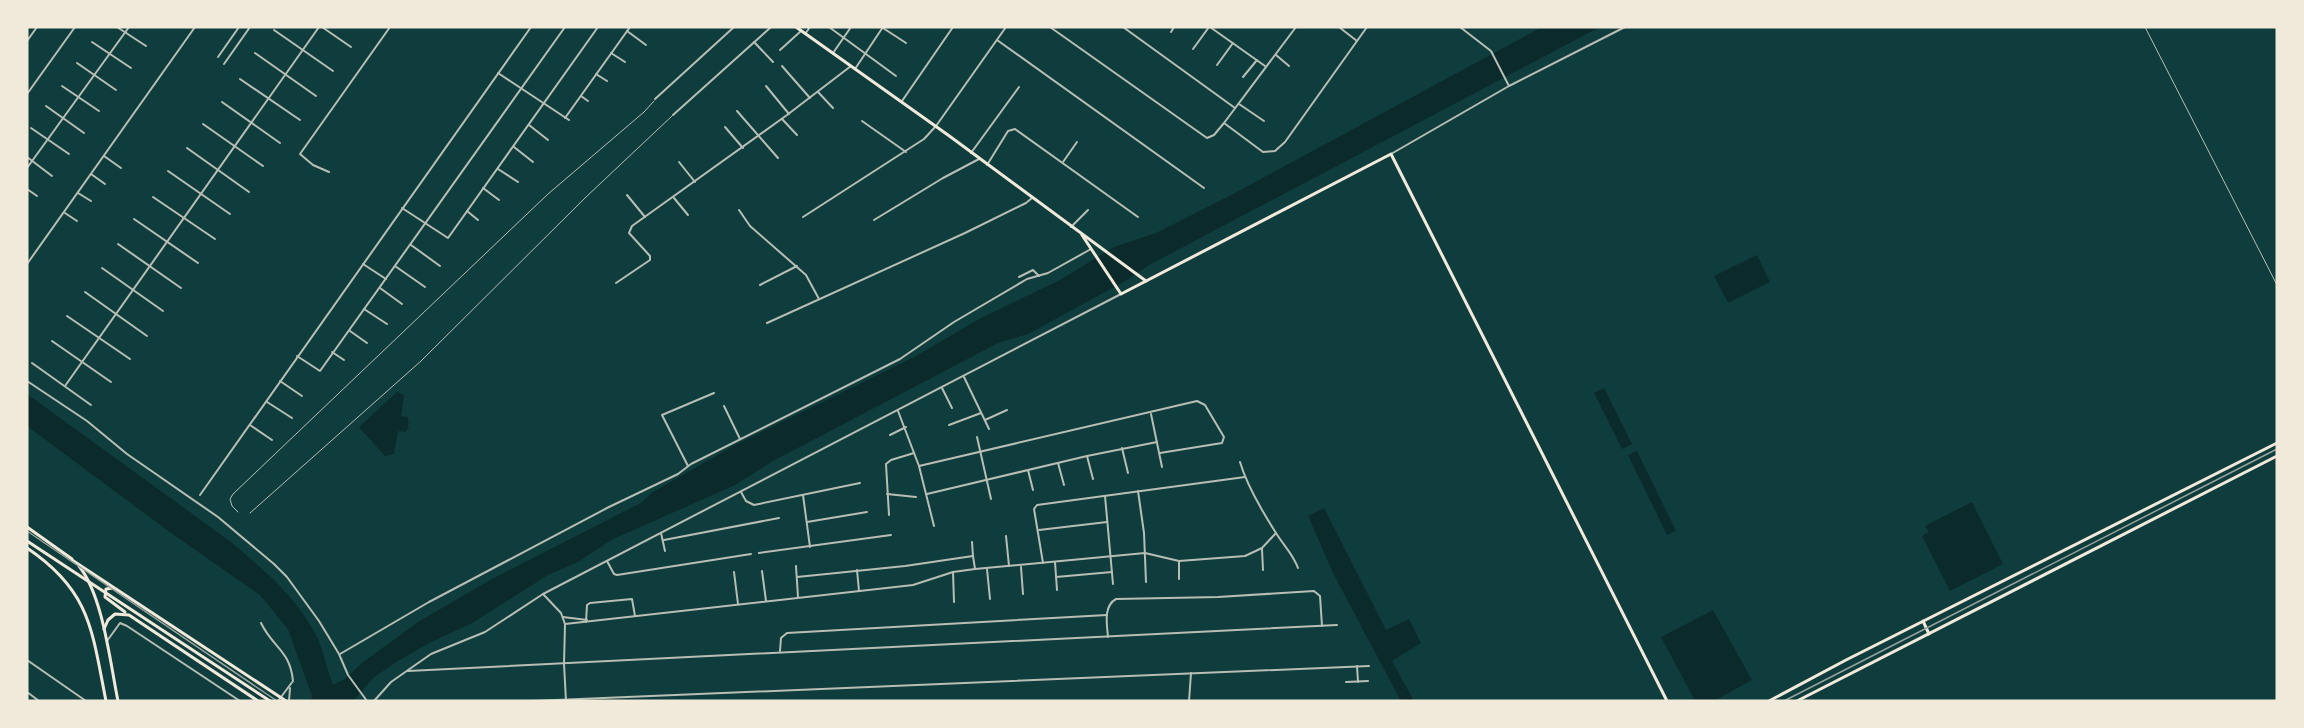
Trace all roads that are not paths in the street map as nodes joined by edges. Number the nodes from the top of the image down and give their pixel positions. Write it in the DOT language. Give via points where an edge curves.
graph roads {
  1 [pos="37,27"];
  2 [pos="75,27"];
  3 [pos="117,27"];
  4 [pos="129,27"];
  5 [pos="195,27"];
  6 [pos="239,27"];
  7 [pos="250,27"];
  8 [pos="321,27"];
  9 [pos="390,27"];
  10 [pos="531,27"];
  11 [pos="565,27"];
  12 [pos="598,27"];
  13 [pos="630,27"];
  14 [pos="734,27"];
  15 [pos="771,27"];
  16 [pos="796,27"];
  17 [pos="810,27"];
  18 [pos="829,27"];
  19 [pos="851,27"];
  20 [pos="883,27"];
  21 [pos="953,27"];
  22 [pos="1006,27"];
  23 [pos="1050,27"];
  24 [pos="1123,27"];
  25 [pos="1174,27"];
  26 [pos="1210,27"];
  27 [pos="1296,27"];
  28 [pos="1339,27"];
  29 [pos="1367,27"];
  30 [pos="1460,27"];
  31 [pos="1625,27"];
  32 [pos="2145,27"];
  33 [pos="274,30"];
  34 [pos="627,31"];
  35 [pos="803,32"];
  36 [pos="1171,32"];
  37 [pos="125,33"];
  38 [pos="844,38"];
  39 [pos="27,40"];
  40 [pos="997,40"];
  41 [pos="1357,41"];
  42 [pos="92,42"];
  43 [pos="754,42"];
  44 [pos="906,43"];
  45 [pos="1233,43"];
  46 [pos="646,45"];
  47 [pos="146,46"];
  48 [pos="351,47"];
  49 [pos="1193,49"];
  50 [pos="303,50"];
  51 [pos="780,50"];
  52 [pos="255,53"];
  53 [pos="611,53"];
  54 [pos="833,53"];
  55 [pos="110,55"];
  56 [pos="865,55"];
  57 [pos="1276,55"];
  58 [pos="218,57"];
  59 [pos="1257,60"];
  60 [pos="625,62"];
  61 [pos="773,62"];
  62 [pos="77,63"];
  63 [pos="224,64"];
  64 [pos="1217,65"];
  65 [pos="782,66"];
  66 [pos="1265,66"];
  67 [pos="1289,66"];
  68 [pos="131,68"];
  69 [pos="853,68"];
  70 [pos="333,70"];
  71 [pos="498,73"];
  72 [pos="94,74"];
  73 [pos="596,74"];
  74 [pos="286,75"];
  75 [pos="896,76"];
  76 [pos="1243,77"];
  77 [pos="240,79"];
  78 [pos="607,81"];
  79 [pos="62,86"];
  80 [pos="766,86"];
  81 [pos="1509,86"];
  82 [pos="1019,87"];
  83 [pos="520,89"];
  84 [pos="116,90"];
  85 [pos="818,92"];
  86 [pos="27,94"];
  87 [pos="78,96"];
  88 [pos="316,96"];
  89 [pos="581,96"];
  90 [pos="810,98"];
  91 [pos="268,99"];
  92 [pos="655,99"];
  93 [pos="588,100"];
  94 [pos="902,101"];
  95 [pos="222,102"];
  96 [pos="544,103"];
  97 [pos="1239,104"];
  98 [pos="46,106"];
  99 [pos="833,108"];
  100 [pos="1235,109"];
  101 [pos="99,111"];
  102 [pos="737,111"];
  103 [pos="789,114"];
  104 [pos="673,115"];
  105 [pos="63,118"];
  106 [pos="565,118"];
  107 [pos="782,119"];
  108 [pos="300,120"];
  109 [pos="569,120"];
  110 [pos="862,121"];
  111 [pos="1264,121"];
  112 [pos="251,123"];
  113 [pos="1224,123"];
  114 [pos="203,124"];
  115 [pos="528,125"];
  116 [pos="936,126"];
  117 [pos="725,127"];
  118 [pos="31,128"];
  119 [pos="84,133"];
  120 [pos="797,135"];
  121 [pos="759,136"];
  122 [pos="48,139"];
  123 [pos="548,140"];
  124 [pos="1077,142"];
  125 [pos="280,143"];
  126 [pos="513,146"];
  127 [pos="234,147"];
  128 [pos="187,148"];
  129 [pos="743,148"];
  130 [pos="906,152"];
  131 [pos="971,153"];
  132 [pos="69,154"];
  133 [pos="1391,154"];
  134 [pos="104,156"];
  135 [pos="27,157"];
  136 [pos="778,158"];
  137 [pos="979,159"];
  138 [pos="32,161"];
  139 [pos="533,162"];
  140 [pos="679,162"];
  141 [pos="1063,163"];
  142 [pos="987,165"];
  143 [pos="264,166"];
  144 [pos="27,168"];
  145 [pos="121,168"];
  146 [pos="497,168"];
  147 [pos="218,170"];
  148 [pos="168,171"];
  149 [pos="329,172"];
  150 [pos="91,174"];
  151 [pos="52,176"];
  152 [pos="518,182"];
  153 [pos="695,182"];
  154 [pos="105,184"];
  155 [pos="483,188"];
  156 [pos="1203,188"];
  157 [pos="27,189"];
  158 [pos="249,192"];
  159 [pos="78,193"];
  160 [pos="201,194"];
  161 [pos="627,195"];
  162 [pos="37,196"];
  163 [pos="153,197"];
  164 [pos="674,198"];
  165 [pos="1032,198"];
  166 [pos="499,200"];
  167 [pos="91,201"];
  168 [pos="402,208"];
  169 [pos="739,210"];
  170 [pos="1088,210"];
  171 [pos="467,211"];
  172 [pos="64,212"];
  173 [pos="230,214"];
  174 [pos="688,215"];
  175 [pos="645,217"];
  176 [pos="803,217"];
  177 [pos="1138,217"];
  178 [pos="184,218"];
  179 [pos="134,219"];
  180 [pos="478,220"];
  181 [pos="874,220"];
  182 [pos="77,221"];
  183 [pos="425,223"];
  184 [pos="1071,227"];
  185 [pos="1082,235"];
  186 [pos="215,239"];
  187 [pos="167,242"];
  188 [pos="118,244"];
  189 [pos="410,244"];
  190 [pos="1091,249"];
  191 [pos="198,263"];
  192 [pos="27,264"];
  193 [pos="363,264"];
  194 [pos="150,266"];
  195 [pos="395,266"];
  196 [pos="440,266"];
  197 [pos="797,266"];
  198 [pos="102,268"];
  199 [pos="1039,276"];
  200 [pos="1019,277"];
  201 [pos="386,279"];
  202 [pos="1146,281"];
  203 [pos="616,283"];
  204 [pos="760,285"];
  205 [pos="2277,285"];
  206 [pos="425,287"];
  207 [pos="181,288"];
  208 [pos="379,288"];
  209 [pos="133,290"];
  210 [pos="84,292"];
  211 [pos="1121,294"];
  212 [pos="819,299"];
  213 [pos="402,304"];
  214 [pos="364,309"];
  215 [pos="163,311"];
  216 [pos="115,315"];
  217 [pos="67,316"];
  218 [pos="767,323"];
  219 [pos="387,324"];
  220 [pos="349,330"];
  221 [pos="147,336"];
  222 [pos="98,338"];
  223 [pos="52,341"];
  224 [pos="367,343"];
  225 [pos="332,352"];
  226 [pos="297,356"];
  227 [pos="130,359"];
  228 [pos="344,360"];
  229 [pos="82,362"];
  230 [pos="32,363"];
  231 [pos="964,377"];
  232 [pos="27,381"];
  233 [pos="280,381"];
  234 [pos="111,382"];
  235 [pos="64,386"];
  236 [pos="942,388"];
  237 [pos="714,393"];
  238 [pos="302,396"];
  239 [pos="266,401"];
  240 [pos="91,405"];
  241 [pos="724,406"];
  242 [pos="952,408"];
  243 [pos="1007,410"];
  244 [pos="898,411"];
  245 [pos="981,413"];
  246 [pos="1150,413"];
  247 [pos="292,418"];
  248 [pos="985,420"];
  249 [pos="249,424"];
  250 [pos="949,425"];
  251 [pos="906,428"];
  252 [pos="988,429"];
  253 [pos="890,435"];
  254 [pos="976,437"];
  255 [pos="740,439"];
  256 [pos="272,440"];
  257 [pos="1157,442"];
  258 [pos="2277,442"];
  259 [pos="1122,448"];
  260 [pos="980,451"];
  261 [pos="915,453"];
  262 [pos="1160,453"];
  263 [pos="1087,456"];
  264 [pos="2277,456"];
  265 [pos="1240,462"];
  266 [pos="1058,463"];
  267 [pos="688,466"];
  268 [pos="919,466"];
  269 [pos="1162,467"];
  270 [pos="1028,470"];
  271 [pos="1128,473"];
  272 [pos="1245,477"];
  273 [pos="1093,479"];
  274 [pos="987,480"];
  275 [pos="860,483"];
  276 [pos="1064,485"];
  277 [pos="1033,490"];
  278 [pos="1138,491"];
  279 [pos="741,492"];
  280 [pos="887,494"];
  281 [pos="927,494"];
  282 [pos="200,495"];
  283 [pos="803,495"];
  284 [pos="1105,496"];
  285 [pos="916,498"];
  286 [pos="991,499"];
  287 [pos="238,512"];
  288 [pos="867,512"];
  289 [pos="250,513"];
  290 [pos="889,515"];
  291 [pos="778,518"];
  292 [pos="807,522"];
  293 [pos="1107,522"];
  294 [pos="934,526"];
  295 [pos="27,527"];
  296 [pos="1039,530"];
  297 [pos="661,533"];
  298 [pos="1276,533"];
  299 [pos="891,535"];
  300 [pos="1006,536"];
  301 [pos="664,540"];
  302 [pos="27,541"];
  303 [pos="972,542"];
  304 [pos="810,547"];
  305 [pos="27,548"];
  306 [pos="1262,548"];
  307 [pos="665,551"];
  308 [pos="759,553"];
  309 [pos="1145,553"];
  310 [pos="751,554"];
  311 [pos="973,556"];
  312 [pos="1110,557"];
  313 [pos="72,560"];
  314 [pos="607,561"];
  315 [pos="1179,561"];
  316 [pos="1055,562"];
  317 [pos="1043,563"];
  318 [pos="796,566"];
  319 [pos="1009,566"];
  320 [pos="1021,566"];
  321 [pos="987,568"];
  322 [pos="1298,568"];
  323 [pos="975,569"];
  324 [pos="856,570"];
  325 [pos="1263,570"];
  326 [pos="762,571"];
  327 [pos="734,572"];
  328 [pos="953,572"];
  329 [pos="1112,572"];
  330 [pos="797,577"];
  331 [pos="1056,577"];
  332 [pos="1179,579"];
  333 [pos="1146,582"];
  334 [pos="1113,584"];
  335 [pos="115,588"];
  336 [pos="1056,590"];
  337 [pos="859,591"];
  338 [pos="543,594"];
  339 [pos="1023,594"];
  340 [pos="798,597"];
  341 [pos="990,598"];
  342 [pos="766,601"];
  343 [pos="954,602"];
  344 [pos="738,604"];
  345 [pos="129,615"];
  346 [pos="1107,615"];
  347 [pos="635,616"];
  348 [pos="563,617"];
  349 [pos="587,621"];
  350 [pos="1923,621"];
  351 [pos="261,623"];
  352 [pos="565,624"];
  353 [pos="1337,625"];
  354 [pos="1322,626"];
  355 [pos="103,631"];
  356 [pos="1929,634"];
  357 [pos="1108,637"];
  358 [pos="106,642"];
  359 [pos="780,652"];
  360 [pos="339,654"];
  361 [pos="27,660"];
  362 [pos="564,663"];
  363 [pos="1357,666"];
  364 [pos="1369,666"];
  365 [pos="408,671"];
  366 [pos="1191,674"];
  367 [pos="1368,681"];
  368 [pos="1346,682"];
  369 [pos="1358,682"];
  370 [pos="290,688"];
  371 [pos="27,692"];
  372 [pos="366,700"];
  373 [pos="566,700"];
  374 [pos="39,701"];
  375 [pos="86,701"];
  376 [pos="105,701"];
  377 [pos="118,701"];
  378 [pos="240,701"];
  379 [pos="258,701"];
  380 [pos="270,701"];
  381 [pos="278,701"];
  382 [pos="287,701"];
  383 [pos="374,701"];
  384 [pos="532,701"];
  385 [pos="1189,701"];
  386 [pos="1667,701"];
  387 [pos="1769,701"];
  388 [pos="1797,701"];
  1 -- 39 [label="street"];
  2 -- 86 [label="street"];
  3 -- 37 [label="street"];
  4 -- 37 [label="street"];
  5 -- 134 [label="street"];
  6 -- 58 [label="street"];
  7 -- 63 [label="street"];
  8 -- 48 [label="street"];
  8 -- 50 [label="street"];
  9 -- 149 [label="street" via="300,154"];
  10 -- 71 [label="street"];
  11 -- 83 [label="street"];
  12 -- 96 [label="street"];
  13 -- 34 [label="street"];
  14 -- 92 [label="street"];
  15 -- 43 [label="street"];
  16 -- 35 [label="main road"];
  17 -- 35 [label="street"];
  18 -- 38 [label="street"];
  19 -- 38 [label="street"];
  20 -- 44 [label="street"];
  20 -- 56 [label="street"];
  21 -- 94 [label="street"];
  22 -- 40 [label="street"];
  23 -- 113 [label="street" via="1207,138"];
  24 -- 100 [label="street"];
  25 -- 36 [label="street"];
  26 -- 45 [label="street"];
  26 -- 49 [label="street"];
  27 -- 57 [label="street"];
  28 -- 41 [label="street"];
  29 -- 41 [label="street"];
  30 -- 81 [label="street" via="1491,51"];
  31 -- 81 [label="street"];
  32 -- 205 [label="lane"];
  33 -- 50 [label="street"];
  34 -- 46 [label="street"];
  34 -- 53 [label="street"];
  35 -- 51 [label="street"];
  35 -- 54 [label="main road"];
  37 -- 47 [label="street"];
  37 -- 55 [label="street"];
  38 -- 54 [label="street"];
  38 -- 56 [label="street"];
  40 -- 116 [label="street"];
  40 -- 156 [label="street"];
  41 -- 113 [label="street" via="1278,149 1263,152"];
  42 -- 55 [label="street"];
  43 -- 61 [label="street"];
  43 -- 104 [label="street"];
  45 -- 59 [label="street"];
  45 -- 64 [label="street"];
  50 -- 70 [label="street"];
  50 -- 74 [label="street"];
  52 -- 74 [label="street"];
  53 -- 60 [label="street"];
  53 -- 73 [label="street"];
  54 -- 69 [label="main road"];
  55 -- 68 [label="street"];
  55 -- 72 [label="street"];
  56 -- 69 [label="street"];
  56 -- 75 [label="street"];
  57 -- 67 [label="street"];
  57 -- 97 [label="street"];
  59 -- 66 [label="street"];
  59 -- 76 [label="street"];
  62 -- 72 [label="street"];
  65 -- 90 [label="street"];
  69 -- 85 [label="street"];
  69 -- 94 [label="main road"];
  71 -- 83 [label="street"];
  71 -- 168 [label="street"];
  72 -- 84 [label="street"];
  72 -- 87 [label="street"];
  73 -- 78 [label="street"];
  73 -- 89 [label="street"];
  74 -- 88 [label="street"];
  74 -- 91 [label="street"];
  77 -- 91 [label="street"];
  79 -- 87 [label="street"];
  80 -- 103 [label="street"];
  81 -- 133 [label="street"];
  82 -- 131 [label="street"];
  83 -- 96 [label="street"];
  83 -- 183 [label="street"];
  85 -- 90 [label="street"];
  85 -- 99 [label="street"];
  87 -- 101 [label="street"];
  87 -- 105 [label="street"];
  89 -- 93 [label="street"];
  89 -- 106 [label="street"];
  90 -- 103 [label="street"];
  91 -- 108 [label="street"];
  91 -- 112 [label="street"];
  92 -- 287 [label="lane" via="548,194 233,494 230,499"];
  94 -- 116 [label="main road"];
  95 -- 112 [label="street"];
  96 -- 106 [label="street"];
  96 -- 115 [label="street"];
  97 -- 100 [label="street"];
  97 -- 111 [label="street"];
  98 -- 105 [label="street"];
  100 -- 113 [label="street"];
  102 -- 121 [label="street"];
  103 -- 107 [label="street"];
  104 -- 289 [label="lane" via="421,361"];
  105 -- 119 [label="street"];
  105 -- 122 [label="street"];
  106 -- 109 [label="street"];
  107 -- 120 [label="street"];
  107 -- 121 [label="street"];
  110 -- 130 [label="street"];
  112 -- 125 [label="street"];
  112 -- 127 [label="street"];
  114 -- 127 [label="street"];
  115 -- 123 [label="street"];
  115 -- 126 [label="street"];
  116 -- 130 [label="street"];
  116 -- 131 [label="main road"];
  117 -- 129 [label="street"];
  118 -- 122 [label="street"];
  121 -- 129 [label="street"];
  121 -- 136 [label="street"];
  122 -- 132 [label="street"];
  122 -- 138 [label="street"];
  124 -- 141 [label="street"];
  126 -- 139 [label="street"];
  126 -- 146 [label="street"];
  127 -- 143 [label="street"];
  127 -- 147 [label="street"];
  128 -- 147 [label="street"];
  129 -- 153 [label="street"];
  130 -- 176 [label="street"];
  131 -- 137 [label="main road"];
  133 -- 202 [label="main road"];
  133 -- 386 [label="main road"];
  134 -- 145 [label="street"];
  134 -- 150 [label="street"];
  135 -- 138 [label="street"];
  137 -- 142 [label="main road"];
  137 -- 181 [label="street"];
  138 -- 144 [label="street"];
  138 -- 151 [label="street"];
  140 -- 153 [label="street"];
  141 -- 142 [label="street" via="1011,128"];
  141 -- 177 [label="street"];
  142 -- 165 [label="main road"];
  146 -- 152 [label="street"];
  146 -- 155 [label="street"];
  147 -- 158 [label="street"];
  147 -- 160 [label="street"];
  148 -- 160 [label="street"];
  150 -- 154 [label="street"];
  150 -- 159 [label="street"];
  153 -- 164 [label="street"];
  155 -- 166 [label="street"];
  155 -- 171 [label="street"];
  157 -- 162 [label="street"];
  159 -- 167 [label="street"];
  159 -- 172 [label="street"];
  160 -- 173 [label="street"];
  160 -- 178 [label="street"];
  161 -- 175 [label="street"];
  163 -- 178 [label="street"];
  164 -- 174 [label="street"];
  164 -- 175 [label="street"];
  165 -- 184 [label="main road"];
  165 -- 212 [label="street"];
  168 -- 183 [label="street"];
  168 -- 193 [label="street"];
  169 -- 197 [label="street" via="750,226"];
  170 -- 184 [label="street"];
  171 -- 180 [label="street"];
  171 -- 183 [label="street" via="448,238"];
  172 -- 182 [label="street"];
  172 -- 192 [label="street"];
  175 -- 203 [label="street" via="629,233 650,260"];
  178 -- 186 [label="street"];
  178 -- 187 [label="street"];
  179 -- 187 [label="street"];
  183 -- 189 [label="street"];
  184 -- 185 [label="main road"];
  185 -- 190 [label="main road"];
  185 -- 202 [label="main road"];
  187 -- 191 [label="street"];
  187 -- 194 [label="street"];
  188 -- 194 [label="street"];
  189 -- 195 [label="street"];
  189 -- 196 [label="street"];
  190 -- 199 [label="street"];
  190 -- 211 [label="main road"];
  193 -- 201 [label="street"];
  193 -- 226 [label="street"];
  194 -- 207 [label="street"];
  194 -- 209 [label="street"];
  195 -- 201 [label="street"];
  195 -- 206 [label="street"];
  197 -- 204 [label="street"];
  197 -- 212 [label="street"];
  198 -- 209 [label="street"];
  199 -- 200 [label="street" via="1033,270"];
  199 -- 255 [label="street" via="1027,279 954,322 900,359"];
  201 -- 208 [label="street"];
  202 -- 211 [label="main road"];
  208 -- 213 [label="street"];
  208 -- 214 [label="street"];
  209 -- 215 [label="street"];
  209 -- 216 [label="street"];
  210 -- 216 [label="street"];
  211 -- 231 [label="street"];
  212 -- 218 [label="street"];
  214 -- 219 [label="street"];
  214 -- 220 [label="street"];
  216 -- 221 [label="street"];
  216 -- 222 [label="street"];
  217 -- 222 [label="street"];
  220 -- 224 [label="street"];
  220 -- 225 [label="street"];
  222 -- 227 [label="street"];
  222 -- 229 [label="street"];
  223 -- 229 [label="street"];
  225 -- 226 [label="street" via="320,371"];
  225 -- 228 [label="street"];
  226 -- 233 [label="street"];
  229 -- 234 [label="street"];
  229 -- 235 [label="street"];
  230 -- 235 [label="street"];
  231 -- 236 [label="street"];
  231 -- 245 [label="street"];
  232 -- 360 [label="street" via="190,496 266,556 293,585"];
  233 -- 238 [label="street"];
  233 -- 239 [label="street"];
  235 -- 240 [label="street"];
  236 -- 242 [label="street"];
  236 -- 244 [label="street"];
  237 -- 267 [label="street" via="662,415"];
  239 -- 247 [label="street"];
  239 -- 249 [label="street"];
  241 -- 255 [label="street"];
  243 -- 248 [label="street"];
  244 -- 251 [label="street"];
  244 -- 279 [label="street"];
  245 -- 248 [label="street"];
  245 -- 250 [label="street"];
  246 -- 257 [label="street"];
  246 -- 260 [label="street"];
  246 -- 262 [label="street" via="1200,401 1224,437 1222,443"];
  248 -- 252 [label="street"];
  249 -- 256 [label="street"];
  249 -- 282 [label="street"];
  251 -- 253 [label="street"];
  251 -- 261 [label="street"];
  254 -- 260 [label="street"];
  255 -- 267 [label="street"];
  257 -- 259 [label="street"];
  257 -- 262 [label="street"];
  258 -- 350 [label="main road"];
  259 -- 263 [label="street"];
  259 -- 271 [label="street"];
  260 -- 268 [label="street"];
  260 -- 274 [label="street"];
  261 -- 268 [label="street"];
  261 -- 280 [label="street" via="886,464"];
  262 -- 269 [label="street"];
  263 -- 266 [label="street"];
  263 -- 273 [label="street"];
  264 -- 356 [label="main road"];
  265 -- 272 [label="street"];
  266 -- 270 [label="street"];
  266 -- 276 [label="street"];
  267 -- 360 [label="street" via="429,602"];
  268 -- 281 [label="street"];
  270 -- 274 [label="street"];
  270 -- 277 [label="street"];
  272 -- 278 [label="street"];
  272 -- 298 [label="street"];
  274 -- 281 [label="street"];
  274 -- 286 [label="street"];
  275 -- 283 [label="street"];
  278 -- 284 [label="street"];
  278 -- 309 [label="street"];
  279 -- 283 [label="street" via="754,505"];
  279 -- 297 [label="street"];
  280 -- 285 [label="street"];
  280 -- 290 [label="street"];
  281 -- 294 [label="street"];
  283 -- 292 [label="street"];
  284 -- 293 [label="street"];
  284 -- 296 [label="street" via="1037,505 1034,509"];
  288 -- 292 [label="street"];
  291 -- 301 [label="street"];
  292 -- 304 [label="street"];
  293 -- 296 [label="street"];
  293 -- 312 [label="street"];
  295 -- 313 [label="main road"];
  296 -- 317 [label="street"];
  297 -- 301 [label="street"];
  297 -- 314 [label="street"];
  298 -- 306 [label="street"];
  298 -- 322 [label="street"];
  299 -- 304 [label="street"];
  300 -- 319 [label="street"];
  301 -- 307 [label="street"];
  302 -- 380 [label="main road"];
  303 -- 311 [label="street"];
  304 -- 308 [label="street"];
  305 -- 376 [label="main road" via="54,568 80,603 91,631"];
  306 -- 315 [label="street" via="1245,556"];
  306 -- 325 [label="street"];
  309 -- 312 [label="street"];
  309 -- 315 [label="street"];
  309 -- 333 [label="street"];
  310 -- 314 [label="street" via="617,575"];
  311 -- 323 [label="street"];
  311 -- 324 [label="street"];
  312 -- 316 [label="street"];
  312 -- 329 [label="street"];
  313 -- 335 [label="main road"];
  313 -- 355 [label="main road" via="90,583"];
  314 -- 338 [label="street"];
  315 -- 332 [label="street"];
  316 -- 317 [label="street"];
  316 -- 331 [label="street"];
  317 -- 320 [label="street"];
  318 -- 330 [label="street"];
  319 -- 320 [label="street"];
  319 -- 321 [label="street"];
  320 -- 339 [label="street"];
  321 -- 323 [label="street"];
  321 -- 341 [label="street"];
  323 -- 328 [label="street"];
  324 -- 330 [label="street"];
  324 -- 337 [label="street"];
  326 -- 342 [label="street"];
  327 -- 344 [label="street"];
  328 -- 337 [label="street" via="918,584"];
  328 -- 343 [label="street"];
  329 -- 331 [label="street"];
  329 -- 334 [label="street"];
  330 -- 340 [label="street"];
  331 -- 336 [label="street"];
  335 -- 345 [label="main road" via="106,589 105,597"];
  335 -- 382 [label="main road"];
  337 -- 340 [label="street"];
  338 -- 348 [label="street"];
  338 -- 365 [label="street" via="485,632 431,654"];
  340 -- 342 [label="street"];
  342 -- 344 [label="street"];
  344 -- 347 [label="street"];
  345 -- 355 [label="main road" via="119,612 111,616"];
  345 -- 379 [label="main road"];
  346 -- 354 [label="street" via="1116,599 1314,591 1320,596"];
  346 -- 357 [label="street"];
  346 -- 359 [label="street" via="787,633 781,638"];
  347 -- 349 [label="street"];
  347 -- 349 [label="street" via="631,599 590,603"];
  348 -- 349 [label="street"];
  348 -- 352 [label="street"];
  349 -- 352 [label="street"];
  350 -- 356 [label="main road"];
  350 -- 387 [label="main road"];
  351 -- 370 [label="street" via="291,663"];
  352 -- 362 [label="street"];
  353 -- 354 [label="street"];
  354 -- 357 [label="street"];
  355 -- 358 [label="main road"];
  356 -- 388 [label="main road"];
  357 -- 359 [label="street"];
  358 -- 377 [label="main road"];
  358 -- 378 [label="street" via="120,623 128,626"];
  359 -- 362 [label="street"];
  360 -- 372 [label="street"];
  361 -- 375 [label="street"];
  362 -- 365 [label="street"];
  362 -- 373 [label="street"];
  363 -- 364 [label="street"];
  363 -- 366 [label="street"];
  363 -- 369 [label="street"];
  365 -- 383 [label="street"];
  366 -- 373 [label="street"];
  366 -- 385 [label="street"];
  367 -- 369 [label="street"];
  368 -- 369 [label="street"];
  370 -- 381 [label="street"];
  370 -- 382 [label="street"];
  371 -- 374 [label="street"];
  373 -- 384 [label="street"];
}
